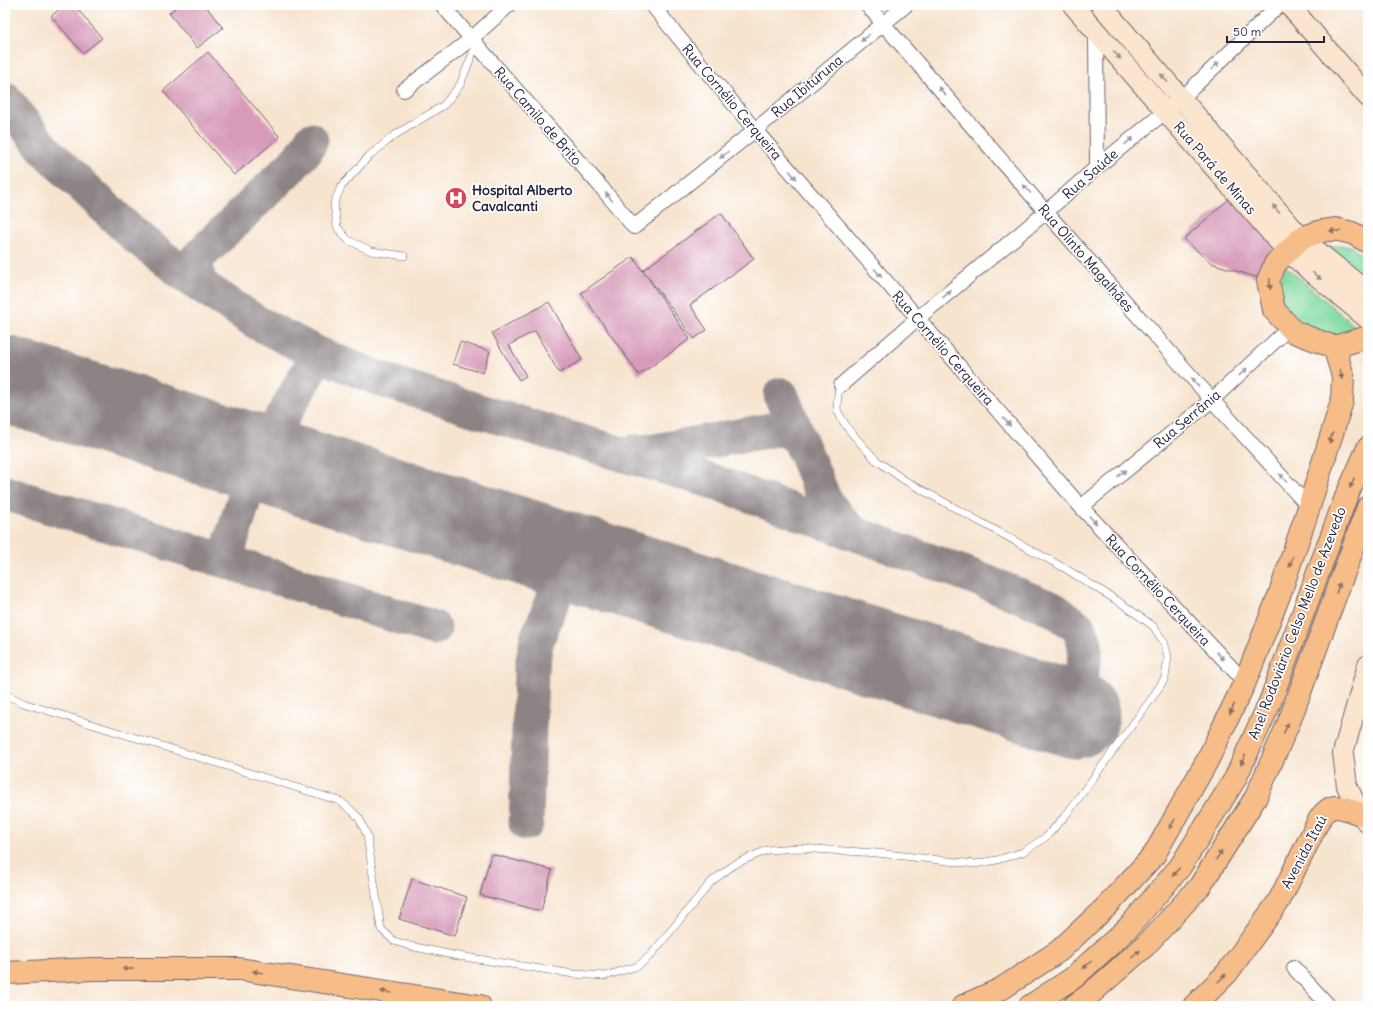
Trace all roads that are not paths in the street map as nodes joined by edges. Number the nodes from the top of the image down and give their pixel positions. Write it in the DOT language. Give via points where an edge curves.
graph roads {
  1 [pos="442,5"];
  2 [pos="508,5"];
  3 [pos="652,5"];
  4 [pos="867,5"];
  5 [pos="906,5"];
  6 [pos="1073,5"];
  7 [pos="1102,5"];
  8 [pos="1279,5"];
  9 [pos="1289,5"];
  10 [pos="883,23"];
  11 [pos="1096,31"];
  12 [pos="474,42"];
  13 [pos="404,90"];
  14 [pos="1368,97"];
  15 [pos="1182,98"];
  16 [pos="1165,111"];
  17 [pos="754,130"];
  18 [pos="1097,168"];
  19 [pos="1046,212"];
  20 [pos="634,227"];
  21 [pos="1368,242"];
  22 [pos="1294,245"];
  23 [pos="404,256"];
  24 [pos="1368,293"];
  25 [pos="917,319"];
  26 [pos="1368,319"];
  27 [pos="1290,328"];
  28 [pos="1368,337"];
  29 [pos="1334,347"];
  30 [pos="842,385"];
  31 [pos="1212,400"];
  32 [pos="1368,448"];
  33 [pos="1081,507"];
  34 [pos="1310,507"];
  35 [pos="1368,507"];
  36 [pos="1368,665"];
  37 [pos="1245,682"];
  38 [pos="5,694"];
  39 [pos="1364,819"];
  40 [pos="1294,968"];
  41 [pos="5,973"];
  42 [pos="480,1006"];
  43 [pos="962,1006"];
  44 [pos="1030,1006"];
  45 [pos="1074,1006"];
  46 [pos="1194,1006"];
  47 [pos="1329,1006"];
  1 -- 12 [label="street, Rua Camilo de Brito"];
  2 -- 12 [label="street"];
  3 -- 17 [label="street, Rua Cornélio Cerqueira"];
  4 -- 10 [label="street, Rua Olinto Magalhães"];
  5 -- 10 [label="street, Rua Ibituruna"];
  6 -- 11 [label="main road, Rua Pará de Minas"];
  15 -- 7 [label="main road, Rua Pará de Minas, one-way"];
  15 -- 8 [label="street, Rua Saúde, one-way"];
  9 -- 14 [label="main road"];
  10 -- 17 [label="street, Rua Ibituruna, one-way"];
  19 -- 10 [label="street, Rua Olinto Magalhães, one-way"];
  11 -- 16 [label="main road, Rua Pará de Minas, one-way"];
  11 -- 18 [label="street"];
  12 -- 13 [label="street"];
  20 -- 12 [label="street, Rua Camilo de Brito, one-way"];
  12 -- 23 [label="lane" via="460,85 444,106 395,135 369,156 342,187 334,203 337,227 348,240 371,251"];
  15 -- 16 [label="street, Rua Saúde"];
  22 -- 15 [label="main road, Rua Pará de Minas, one-way"];
  18 -- 16 [label="street, Rua Saúde, one-way"];
  16 -- 22 [label="main road, Rua Pará de Minas"];
  17 -- 20 [label="street, Rua Ibituruna, one-way"];
  17 -- 25 [label="street, Rua Cornélio Cerqueira, one-way"];
  18 -- 19 [label="street, Rua Saúde"];
  25 -- 19 [label="street, Rua Saúde, one-way"];
  31 -- 19 [label="street, Rua Olinto Magalhães, one-way"];
  21 -- 22 [label="main road, one-way" via="1352,233 1335,229 1322,231"];
  22 -- 24 [label="main road, Rua Pará de Minas"];
  22 -- 26 [label="main road, Rua Pará de Minas, one-way"];
  22 -- 27 [label="main road, one-way" via="1274,264 1268,281 1274,310"];
  25 -- 30 [label="street, Rua Saúde"];
  25 -- 33 [label="street, Rua Cornélio Cerqueira, one-way"];
  27 -- 29 [label="main road" via="1294,332"];
  31 -- 27 [label="street, Rua Serrânia, one-way"];
  28 -- 29 [label="main road"];
  29 -- 34 [label="main road, Anel Rodoviário Celso Mello de Azevedo, one-way" via="1343,376 1342,401"];
  30 -- 38 [label="lane" via="838,393 837,410 850,431 876,460 904,480 1066,569 1121,603 1153,626 1164,642 1168,657 1164,678 1152,698 1066,815 1046,837 1023,852 974,864 878,853 798,848 767,850 735,864 711,882 650,956 638,966 605,976 574,974 458,956 394,941 382,929 367,835 359,818 340,801 23,703"];
  33 -- 31 [label="street, Rua Serrânia, one-way"];
  34 -- 31 [label="street, Rua Olinto Magalhães, one-way"];
  32 -- 44 [label="main road, Anel Rodoviário Celso Mello de Azevedo, one-way" via="1346,497 1270,702 1235,779 1180,867 1128,928 1073,978"];
  33 -- 37 [label="street, Rua Cornélio Cerqueira, one-way"];
  34 -- 37 [label="main road, Anel Rodoviário Celso Mello de Azevedo, one-way"];
  45 -- 35 [label="main road, Anel Rodoviário Celso Mello de Azevedo, one-way" via="1145,946 1200,886 1256,797 1289,722"];
  36 -- 39 [label="main road, Avenida Itaú" via="1342,753 1347,786"];
  37 -- 43 [label="main road, Anel Rodoviário Celso Mello de Azevedo, one-way" via="1207,761 1154,855 1106,907 1059,950 1001,989"];
  46 -- 39 [label="main road, Avenida Itaú, one-way" via="1227,973 1279,901 1325,811 1334,806 1345,808"];
  40 -- 47 [label="street"];
  42 -- 41 [label="main road, one-way" via="239,969 93,969"];
}
